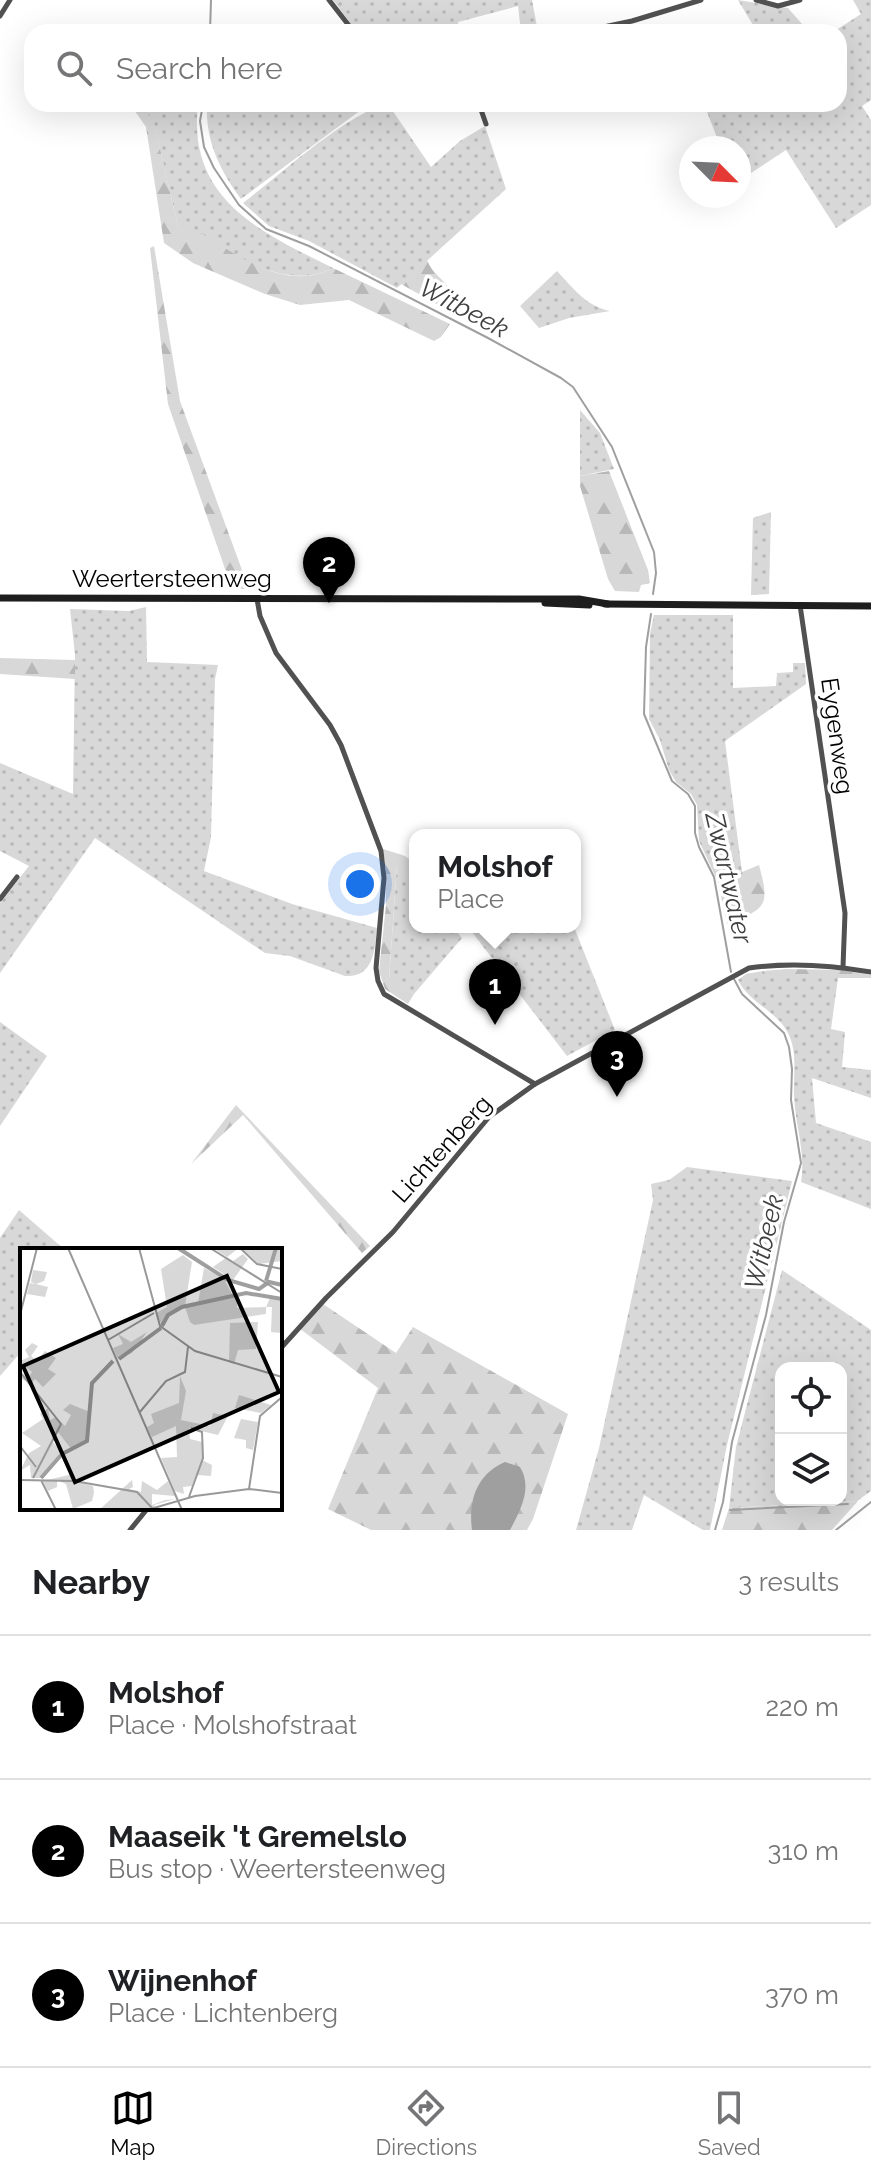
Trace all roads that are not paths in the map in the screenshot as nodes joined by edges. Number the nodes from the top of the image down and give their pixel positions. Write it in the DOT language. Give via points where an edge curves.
graph roads {
  1 [pos="10,0"];
  2 [pos="329,0"];
  3 [pos="701,0"];
  4 [pos="756,0"];
  5 [pos="800,0"];
  6 [pos="0,16"];
  7 [pos="348,24"];
  8 [pos="618,24"];
  9 [pos="482,112"];
  10 [pos="486,124"];
  11 [pos="0,598"];
  12 [pos="257,599"];
  13 [pos="800,605"];
  14 [pos="871,606"];
  15 [pos="17,877"];
  16 [pos="0,899"];
  17 [pos="843,967"];
  18 [pos="871,972"];
  19 [pos="535,1084"];
  20 [pos="282,1347"];
  21 [pos="146,1510"];
  22 [pos="130,1530"];
  1 -- 6 [label="street"];
  2 -- 7 [label="street"];
  3 -- 8 [label="street"];
  4 -- 5 [label="street" via="778,6"];
  9 -- 10 [label="street"];
  11 -- 12 [label="main road, Weertersteenweg"];
  12 -- 13 [label="main road, Weertersteenweg"];
  12 -- 19 [label="street" via="276,653 341,745 381,851 384,878 376,968 384,994"];
  13 -- 14 [label="main road, Weertersteenweg"];
  13 -- 17 [label="street, Eygenweg" via="845,913"];
  15 -- 16 [label="street"];
  17 -- 18 [label="street, Lichtenberg"];
  17 -- 19 [label="street, Lichtenberg" via="774,964 740,971"];
  19 -- 20 [label="street, Lichtenberg" via="489,1117 393,1232"];
  21 -- 22 [label="street"];
}
